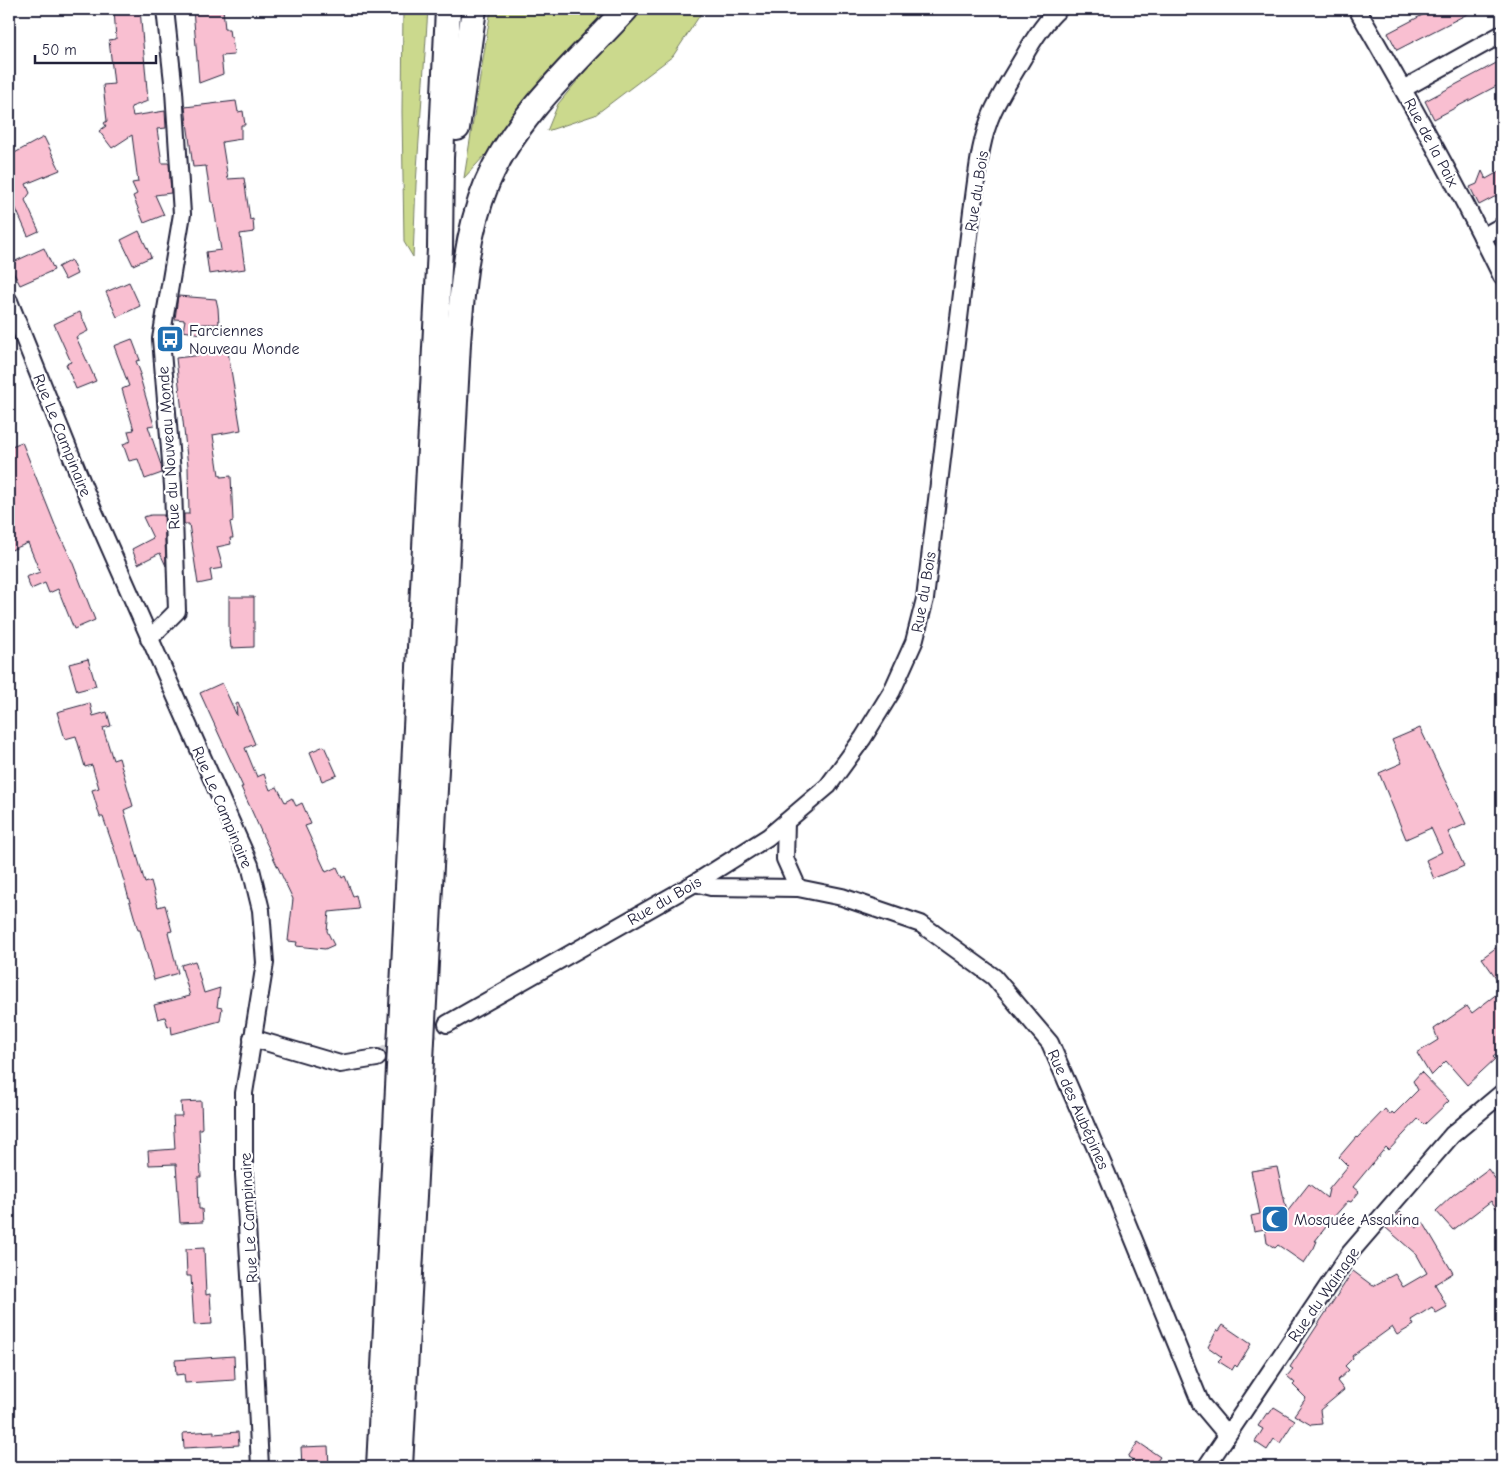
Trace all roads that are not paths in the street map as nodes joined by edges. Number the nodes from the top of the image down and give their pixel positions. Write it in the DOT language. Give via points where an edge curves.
graph roads {
  1 [pos="165,9"];
  2 [pos="448,9"];
  3 [pos="474,9"];
  4 [pos="626,9"];
  5 [pos="1059,9"];
  6 [pos="1357,9"];
  7 [pos="1502,34"];
  8 [pos="1403,89"];
  9 [pos="1502,226"];
  10 [pos="1482,237"];
  11 [pos="440,248"];
  12 [pos="1502,277"];
  13 [pos="9,301"];
  14 [pos="149,639"];
  15 [pos="786,822"];
  16 [pos="695,883"];
  17 [pos="798,888"];
  18 [pos="448,1024"];
  19 [pos="252,1038"];
  20 [pos="377,1058"];
  21 [pos="1502,1093"];
  22 [pos="1228,1435"];
  23 [pos="260,1467"];
  24 [pos="379,1467"];
  25 [pos="400,1467"];
  26 [pos="1206,1467"];
  1 -- 14 [label="street, Rue du Nouveau Monde" via="182,214 160,338 173,486 177,612"];
  2 -- 11 [label="highway"];
  3 -- 11 [label="highway"];
  4 -- 25 [label="highway" via="558,81 506,147 488,182 466,258 458,343"];
  5 -- 15 [label="street, Rue du Bois" via="1030,45 1011,78 993,112 982,147 925,599 914,642 892,691 863,738 828,786"];
  6 -- 8 [label="street, Rue de la Paix"];
  7 -- 8 [label="street"];
  8 -- 10 [label="street, Rue de la Paix"];
  9 -- 10 [label="street"];
  10 -- 12 [label="street, Rue de la Paix"];
  11 -- 24 [label="highway"];
  13 -- 14 [label="street, Rue Le Campinaire"];
  14 -- 19 [label="street, Rue Le Campinaire" via="250,865 261,910 265,963"];
  15 -- 16 [label="street, Rue du Bois"];
  15 -- 17 [label="street" via="786,859"];
  16 -- 17 [label="street, Rue des Aubépines" via="711,887"];
  16 -- 18 [label="street, Rue du Bois"];
  17 -- 22 [label="street, Rue des Aubépines" via="842,897 921,924 994,977 1050,1043 1201,1404"];
  19 -- 20 [label="street" via="340,1064"];
  19 -- 23 [label="street, Rue Le Campinaire" via="244,1093 244,1175"];
  21 -- 22 [label="street, Rue du Wainage" via="1452,1135 1350,1252"];
  22 -- 26 [label="street, Rue du Wainage"];
}
